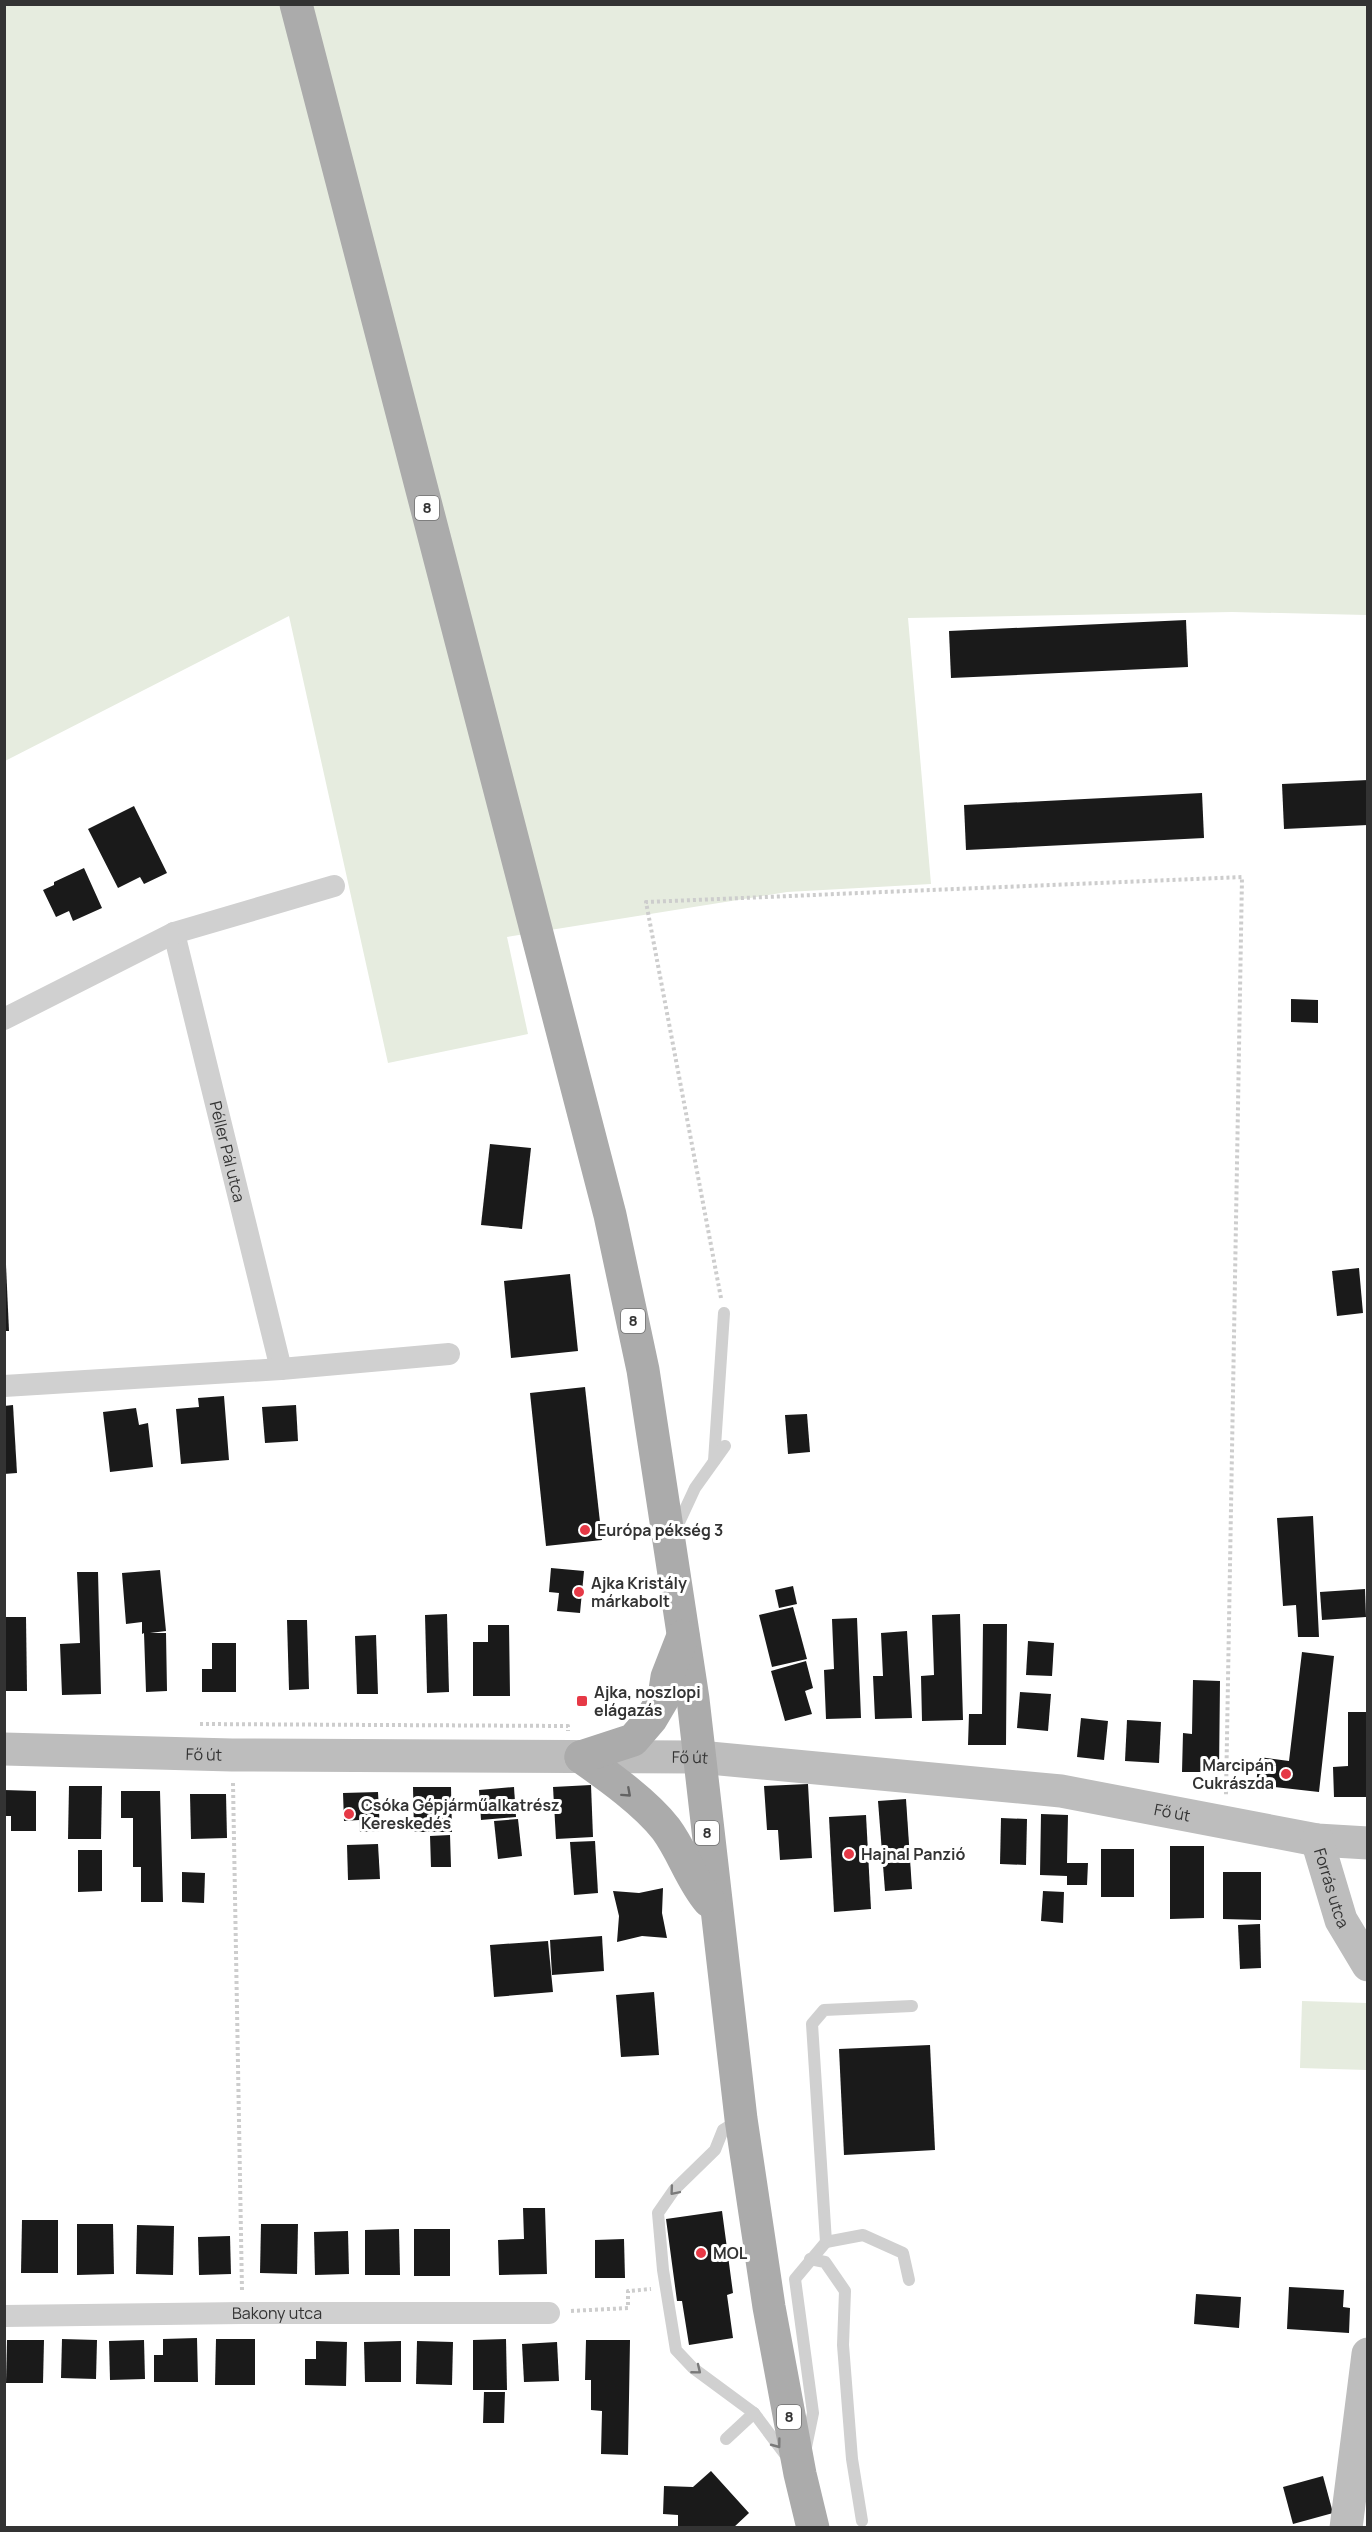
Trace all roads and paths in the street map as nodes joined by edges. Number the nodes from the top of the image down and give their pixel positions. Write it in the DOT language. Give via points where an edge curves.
graph roads {
  1 [pos="296,4"];
  2 [pos="334,886"];
  3 [pos="174,933"];
  4 [pos="4,1019"];
  5 [pos="724,1313"];
  6 [pos="449,1354"];
  7 [pos="281,1369"];
  8 [pos="4,1386"];
  9 [pos="725,1446"];
  10 [pos="714,1461"];
  11 [pos="670,1541"];
  12 [pos="683,1635"];
  13 [pos="4,1749"];
  14 [pos="232,1755"];
  15 [pos="581,1757"];
  16 [pos="699,1757"];
  17 [pos="1226,1822"];
  18 [pos="1317,1840"];
  19 [pos="1368,1843"];
  20 [pos="716,1910"];
  21 [pos="1368,1965"];
  22 [pos="912,2006"];
  23 [pos="741,2119"];
  24 [pos="826,2242"];
  25 [pos="810,2259"];
  26 [pos="909,2280"];
  27 [pos="651,2289"];
  28 [pos="243,2313"];
  29 [pos="549,2313"];
  30 [pos="4,2316"];
  31 [pos="1368,2354"];
  32 [pos="754,2413"];
  33 [pos="726,2439"];
  34 [pos="800,2474"];
  35 [pos="862,2521"];
  36 [pos="813,2528"];
  37 [pos="1346,2528"];
  1 -- 11 [label="main road, 8" via="610,1215 643,1370"];
  2 -- 3 [label="street"];
  3 -- 4 [label="street"];
  3 -- 7 [label="street, Péller Pál utca"];
  5 -- 10 [label="lane"];
  5 -- 17 [label="path" via="646,902 1242,877"];
  6 -- 7 [label="street"];
  7 -- 8 [label="street"];
  9 -- 10 [label="lane"];
  10 -- 11 [label="lane" via="695,1488"];
  11 -- 12 [label="main road, 8"];
  12 -- 15 [label="main road" via="664,1697 645,1726 633,1740"];
  12 -- 16 [label="main road, 8"];
  13 -- 14 [label="main road, Fő út"];
  14 -- 15 [label="main road, Fő út"];
  14 -- 28 [label="path"];
  15 -- 16 [label="main road, Fő út"];
  15 -- 20 [label="main road, one-way" via="666,1828 700,1890"];
  16 -- 17 [label="main road, Fő út" via="1061,1791"];
  16 -- 20 [label="main road, 8"];
  17 -- 18 [label="main road, Fő út"];
  18 -- 19 [label="main road, Fő út"];
  18 -- 21 [label="main road, Forrás utca" via="1341,1920"];
  20 -- 23 [label="main road, 8"];
  22 -- 24 [label="lane" via="824,2010 812,2024"];
  23 -- 32 [label="lane, one-way" via="723,2130 715,2150 674,2190 658,2213 676,2350 693,2368"];
  23 -- 34 [label="main road, 8" via="769,2307"];
  24 -- 25 [label="lane"];
  24 -- 26 [label="lane" via="863,2235 903,2253"];
  25 -- 34 [label="lane" via="795,2279 813,2413"];
  25 -- 35 [label="lane" via="825,2262 845,2292 843,2345 852,2459"];
  27 -- 29 [label="path" via="628,2291 628,2308"];
  28 -- 29 [label="street, Bakony utca"];
  28 -- 30 [label="street, Bakony utca"];
  31 -- 37 [label="main road"];
  32 -- 33 [label="lane"];
  32 -- 34 [label="lane, one-way"];
  34 -- 36 [label="main road, 8"];
}
